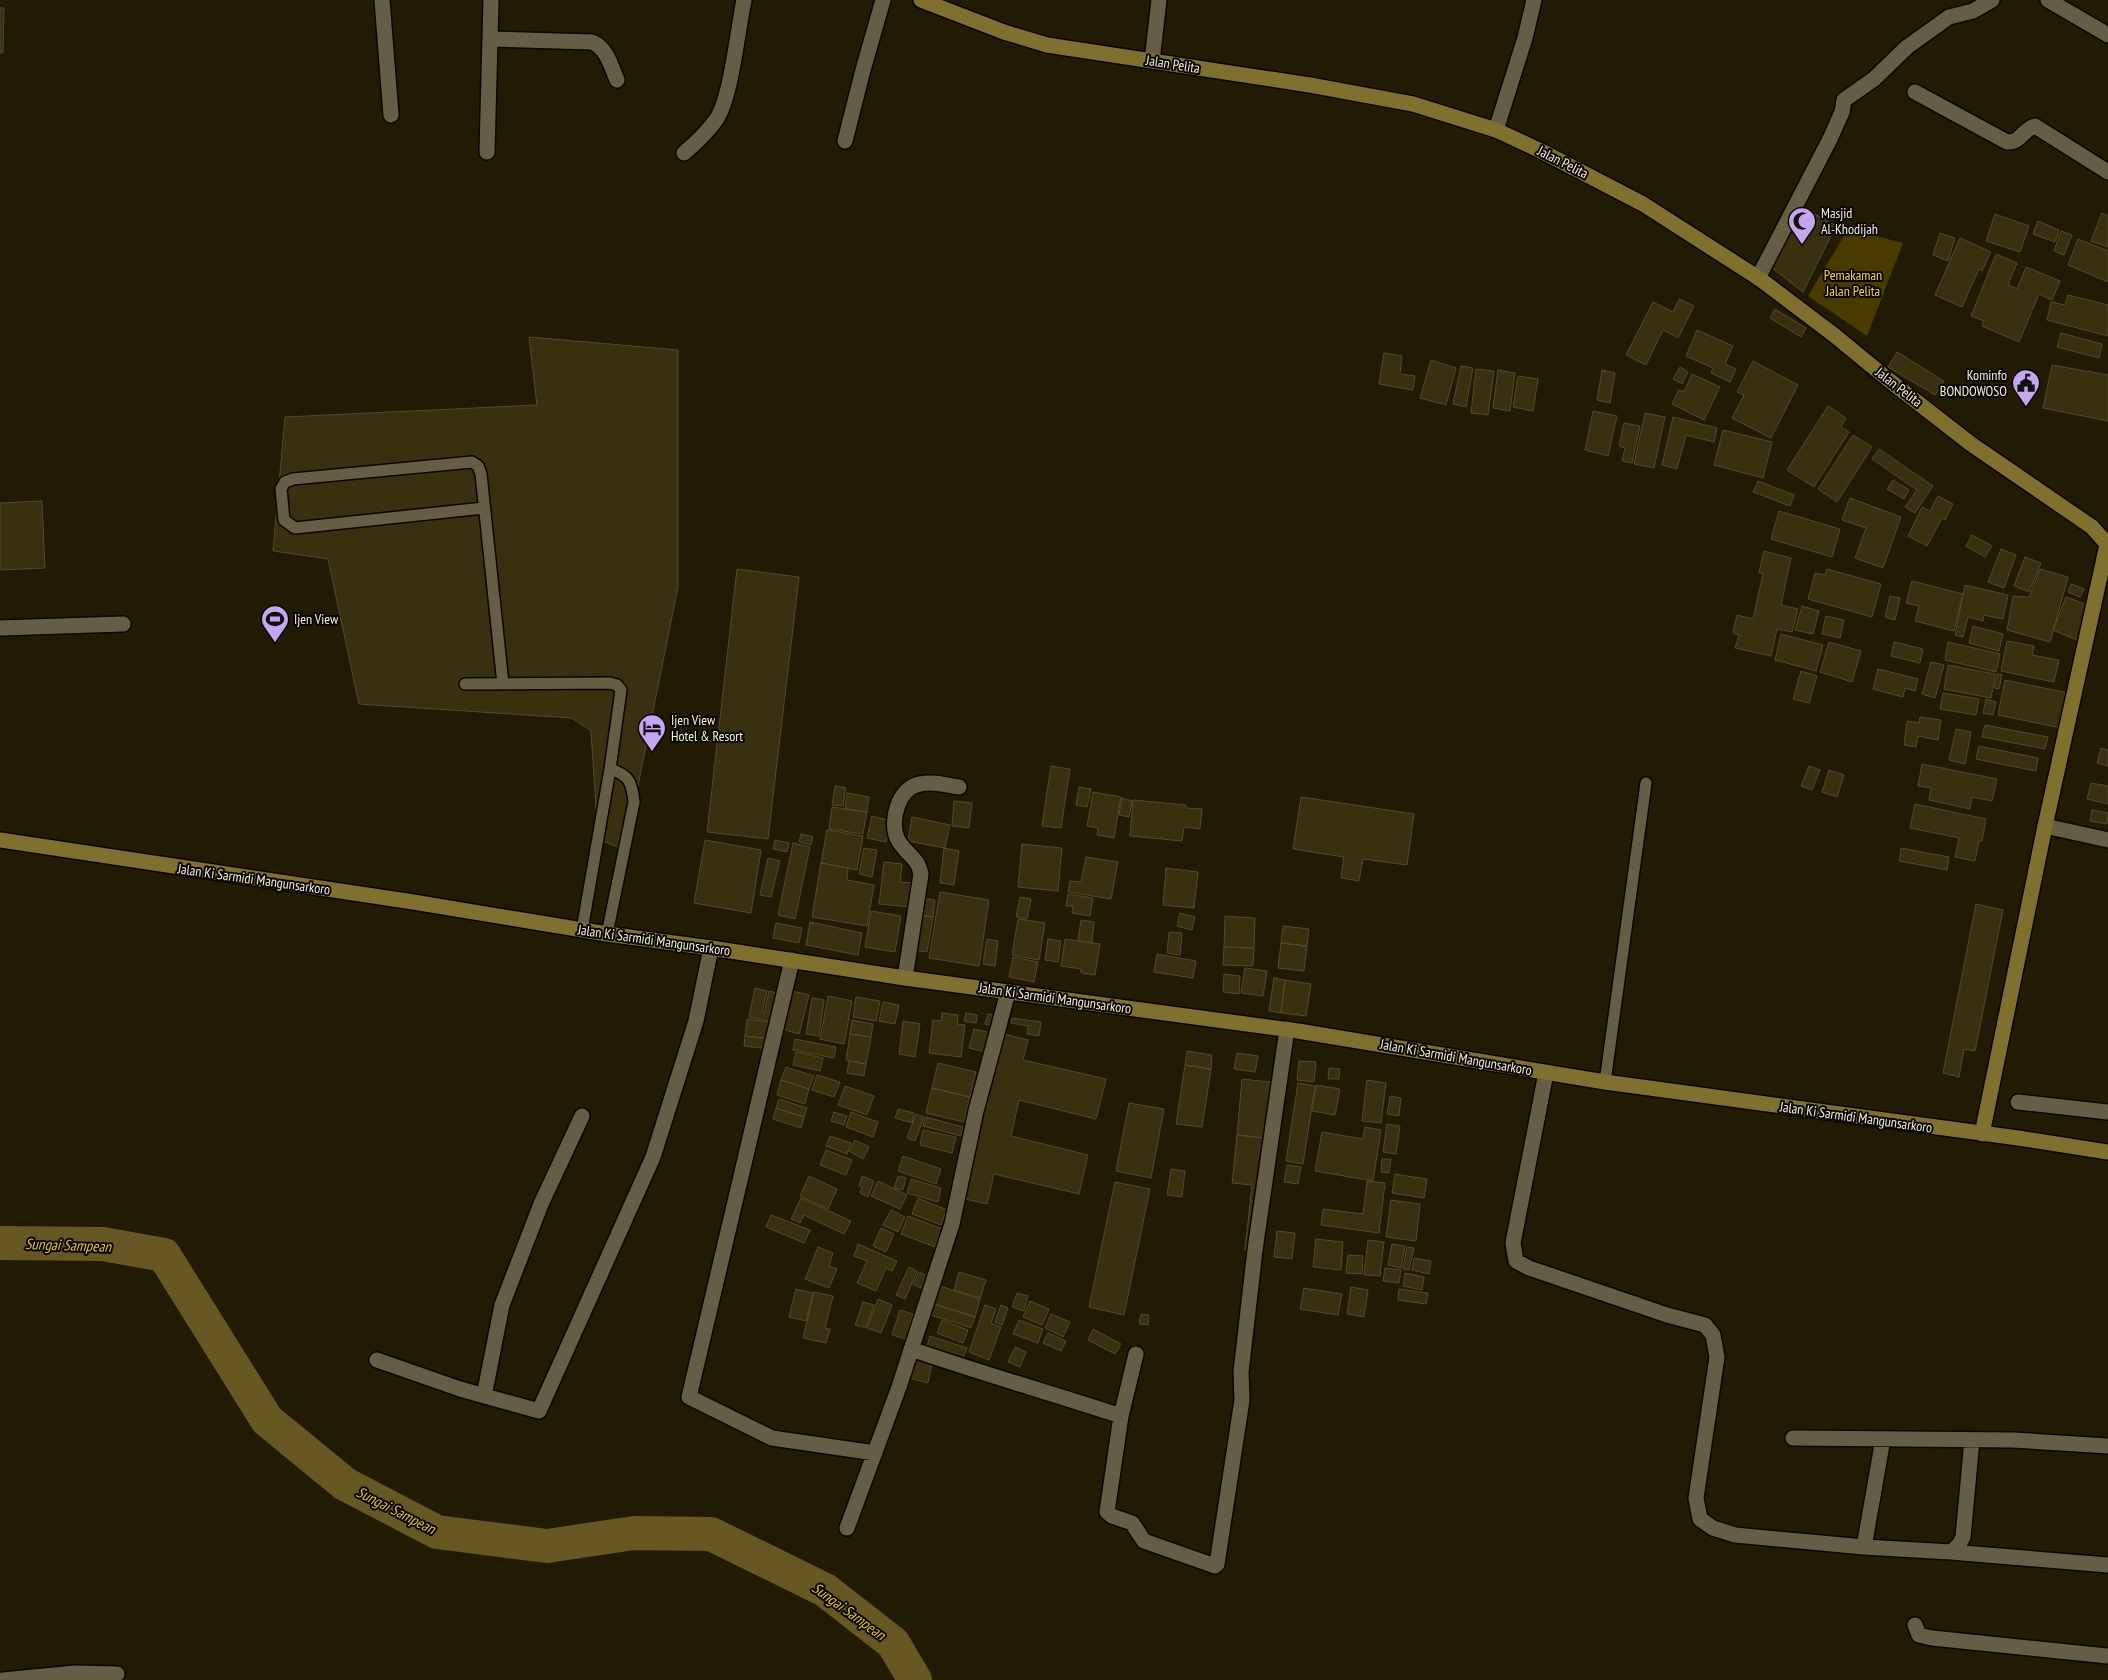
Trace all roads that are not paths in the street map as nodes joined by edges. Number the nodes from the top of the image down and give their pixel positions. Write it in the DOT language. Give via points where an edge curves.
graph roads {
  1 [pos="382,0"];
  2 [pos="491,0"];
  3 [pos="744,0"];
  4 [pos="883,0"];
  5 [pos="921,0"];
  6 [pos="1160,0"];
  7 [pos="1534,0"];
  8 [pos="1992,0"];
  9 [pos="2048,0"];
  10 [pos="2108,35"];
  11 [pos="490,39"];
  12 [pos="1152,61"];
  13 [pos="617,80"];
  14 [pos="1915,92"];
  15 [pos="391,115"];
  16 [pos="1496,130"];
  17 [pos="845,141"];
  18 [pos="487,152"];
  19 [pos="684,153"];
  20 [pos="2108,172"];
  21 [pos="1758,278"];
  22 [pos="484,508"];
  23 [pos="2108,542"];
  24 [pos="2106,562"];
  25 [pos="123,624"];
  26 [pos="0,628"];
  27 [pos="465,684"];
  28 [pos="502,684"];
  29 [pos="610,769"];
  30 [pos="1646,784"];
  31 [pos="959,787"];
  32 [pos="2045,826"];
  33 [pos="2108,840"];
  34 [pos="1,841"];
  35 [pos="582,930"];
  36 [pos="608,934"];
  37 [pos="711,948"];
  38 [pos="792,960"];
  39 [pos="906,978"];
  40 [pos="1008,992"];
  41 [pos="1287,1030"];
  42 [pos="1546,1073"];
  43 [pos="1605,1082"];
  44 [pos="2018,1102"];
  45 [pos="2108,1112"];
  46 [pos="582,1116"];
  47 [pos="1982,1134"];
  48 [pos="2108,1152"];
  49 [pos="911,1349"];
  50 [pos="1136,1354"];
  51 [pos="377,1360"];
  52 [pos="484,1396"];
  53 [pos="1121,1416"];
  54 [pos="1793,1438"];
  55 [pos="1883,1439"];
  56 [pos="1972,1440"];
  57 [pos="2108,1446"];
  58 [pos="875,1453"];
  59 [pos="847,1528"];
  60 [pos="1864,1547"];
  61 [pos="1951,1552"];
  62 [pos="2108,1565"];
  63 [pos="1915,1626"];
  64 [pos="2108,1656"];
  65 [pos="117,1674"];
  66 [pos="70,1677"];
  67 [pos="3,1680"];
  1 -- 15 [label="street"];
  2 -- 11 [label="street"];
  3 -- 19 [label="street" via="729,85 718,118"];
  4 -- 17 [label="street"];
  5 -- 12 [label="main road, Jalan Pelita" via="1047,45"];
  6 -- 12 [label="street"];
  7 -- 16 [label="street"];
  8 -- 21 [label="street" via="1942,22 1844,100 1830,139"];
  9 -- 10 [label="street"];
  11 -- 13 [label="street" via="592,42 600,45"];
  11 -- 18 [label="street"];
  12 -- 16 [label="main road, Jalan Pelita" via="1414,104"];
  14 -- 20 [label="street" via="2006,142 2023,136 2031,126 2035,126"];
  16 -- 21 [label="main road, Jalan Pelita" via="1643,204"];
  21 -- 23 [label="main road, Jalan Pelita" via="1971,444 2092,527"];
  22 -- 22 [label="lane" via="481,474 472,462 293,479 284,482 281,489 284,520 295,528"];
  22 -- 28 [label="lane"];
  23 -- 24 [label="main road"];
  24 -- 32 [label="main road"];
  25 -- 26 [label="street"];
  27 -- 28 [label="lane"];
  28 -- 29 [label="lane" via="617,684 621,698"];
  29 -- 35 [label="lane"];
  29 -- 36 [label="lane" via="622,773 629,780 634,802"];
  30 -- 43 [label="lane"];
  31 -- 39 [label="street" via="919,784 906,791 898,803 894,826 898,839 917,863 921,874"];
  32 -- 33 [label="street"];
  32 -- 47 [label="main road"];
  34 -- 35 [label="main road, Jalan Ki Sarmidi Mangunsarkoro"];
  35 -- 36 [label="main road, Jalan Ki Sarmidi Mangunsarkoro"];
  36 -- 37 [label="main road, Jalan Ki Sarmidi Mangunsarkoro"];
  37 -- 38 [label="main road, Jalan Ki Sarmidi Mangunsarkoro"];
  37 -- 52 [label="street" via="696,1021 652,1157 539,1411"];
  38 -- 39 [label="main road, Jalan Ki Sarmidi Mangunsarkoro"];
  38 -- 58 [label="street" via="689,1396 772,1438"];
  39 -- 40 [label="main road, Jalan Ki Sarmidi Mangunsarkoro"];
  40 -- 41 [label="main road, Jalan Ki Sarmidi Mangunsarkoro"];
  40 -- 49 [label="street" via="976,1111 952,1224"];
  41 -- 42 [label="main road, Jalan Ki Sarmidi Mangunsarkoro"];
  41 -- 53 [label="street" via="1255,1250 1241,1372 1242,1400 1216,1565 1154,1546 1140,1537 1132,1523 1107,1512"];
  42 -- 43 [label="main road, Jalan Ki Sarmidi Mangunsarkoro"];
  42 -- 60 [label="street" via="1513,1243 1516,1261 1667,1315 1705,1325 1713,1334 1717,1357 1696,1498 1700,1519 1713,1528 1735,1535"];
  43 -- 47 [label="main road, Jalan Ki Sarmidi Mangunsarkoro"];
  44 -- 45 [label="street"];
  46 -- 52 [label="street" via="540,1204 502,1305"];
  47 -- 48 [label="main road, Jalan Ki Sarmidi Mangunsarkoro"];
  49 -- 53 [label="street"];
  49 -- 58 [label="street"];
  50 -- 53 [label="street"];
  51 -- 52 [label="street"];
  54 -- 55 [label="street"];
  55 -- 56 [label="street"];
  55 -- 60 [label="street"];
  56 -- 57 [label="street"];
  56 -- 61 [label="street" via="1963,1537"];
  58 -- 59 [label="street"];
  60 -- 61 [label="street"];
  61 -- 62 [label="street"];
  63 -- 64 [label="street" via="1919,1635 1932,1638"];
  65 -- 66 [label="street"];
  66 -- 67 [label="street"];
}
